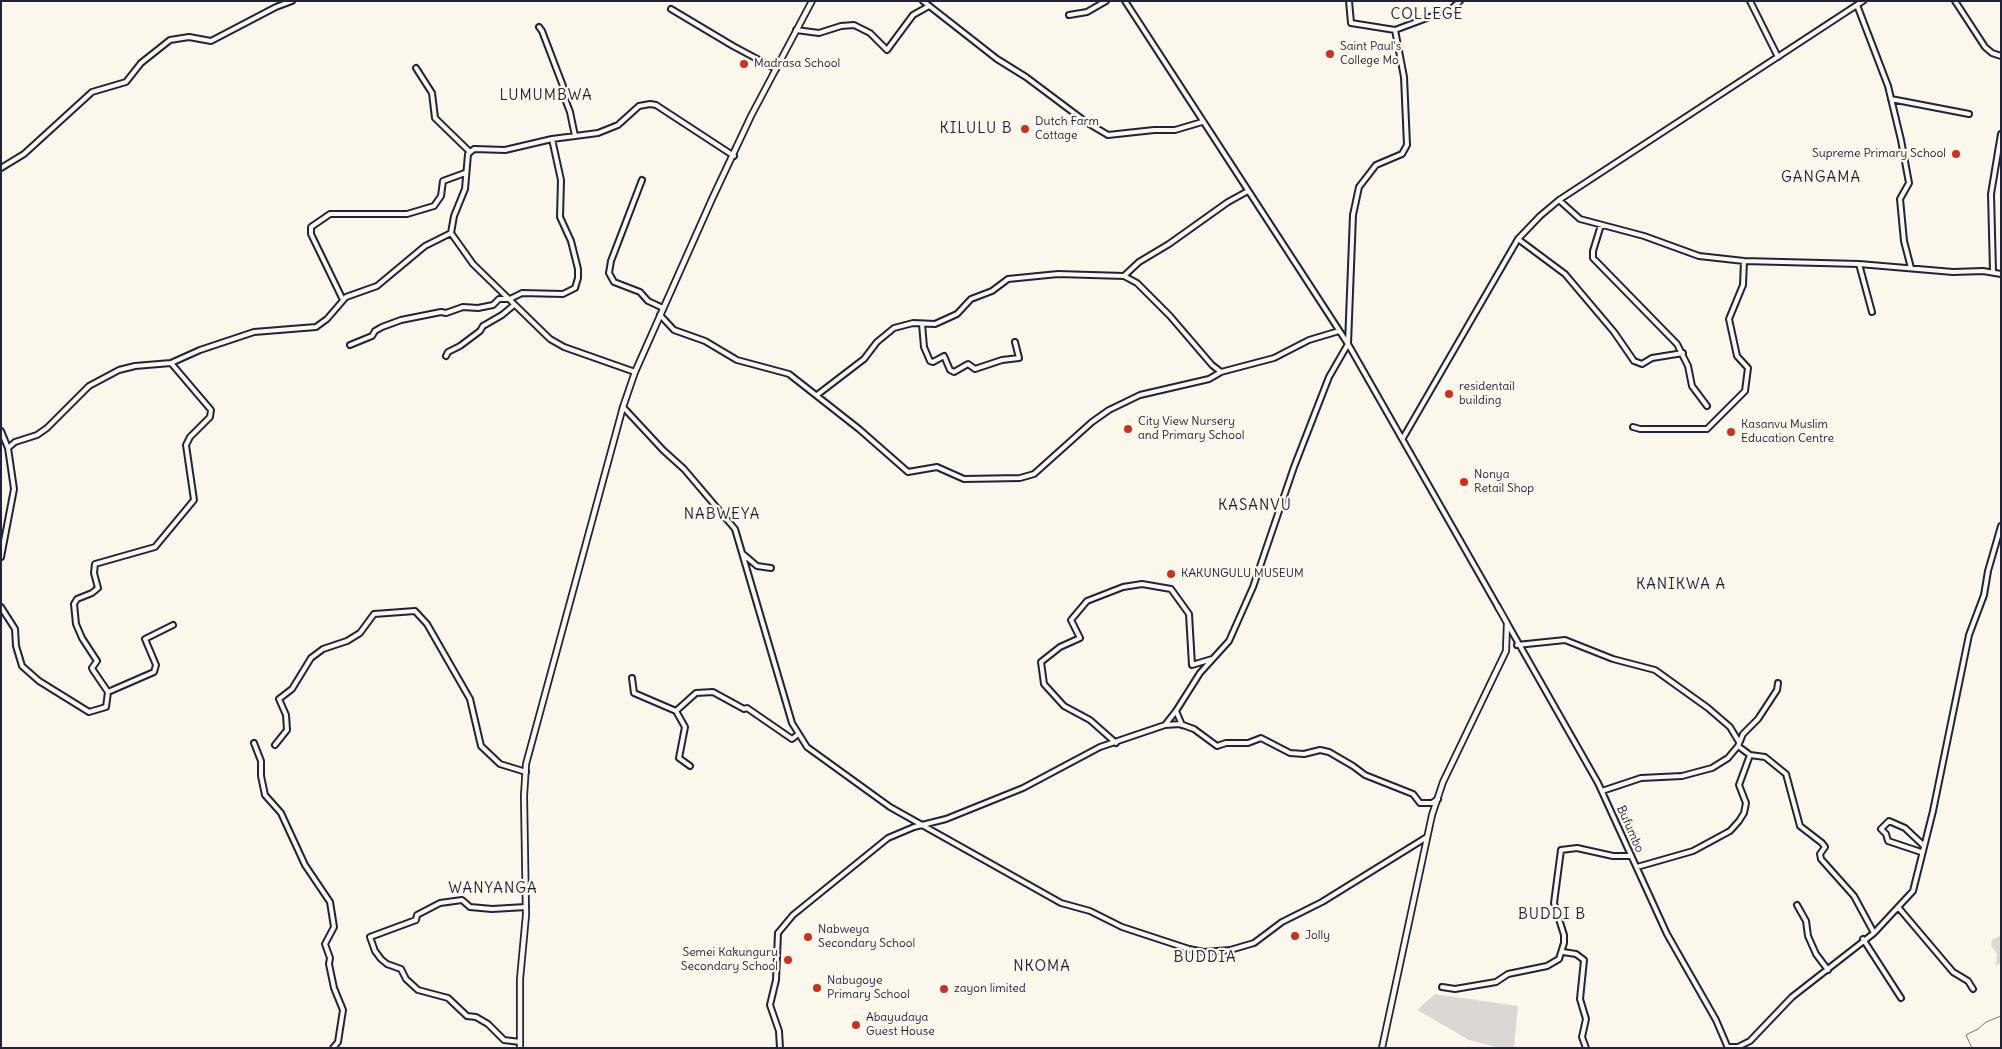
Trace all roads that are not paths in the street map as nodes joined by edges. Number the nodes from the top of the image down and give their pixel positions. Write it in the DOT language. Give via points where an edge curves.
graph roads {
  1 [pos="292,1"];
  2 [pos="812,1"];
  3 [pos="1106,1"];
  4 [pos="1125,1"];
  5 [pos="1349,1"];
  6 [pos="1460,1"];
  7 [pos="1750,1"];
  8 [pos="1863,1"];
  9 [pos="1955,1"];
  10 [pos="927,3"];
  11 [pos="1857,5"];
  12 [pos="671,9"];
  13 [pos="1069,15"];
  14 [pos="539,27"];
  15 [pos="796,30"];
  16 [pos="1395,30"];
  17 [pos="2001,56"];
  18 [pos="1778,57"];
  19 [pos="416,68"];
  20 [pos="776,69"];
  21 [pos="1891,99"];
  22 [pos="1969,114"];
  23 [pos="1202,122"];
  24 [pos="2001,134"];
  25 [pos="575,136"];
  26 [pos="552,139"];
  27 [pos="470,152"];
  28 [pos="734,156"];
  29 [pos="1,168"];
  30 [pos="465,174"];
  31 [pos="642,180"];
  32 [pos="1248,192"];
  33 [pos="1559,200"];
  34 [pos="1601,225"];
  35 [pos="451,233"];
  36 [pos="1518,239"];
  37 [pos="1744,261"];
  38 [pos="1860,264"];
  39 [pos="1911,268"];
  40 [pos="1994,271"];
  41 [pos="2001,274"];
  42 [pos="1124,276"];
  43 [pos="510,299"];
  44 [pos="343,300"];
  45 [pos="514,305"];
  46 [pos="663,308"];
  47 [pos="1872,312"];
  48 [pos="660,315"];
  49 [pos="922,324"];
  50 [pos="1339,331"];
  51 [pos="1015,342"];
  52 [pos="1348,344"];
  53 [pos="350,345"];
  54 [pos="1683,353"];
  55 [pos="446,356"];
  56 [pos="171,363"];
  57 [pos="635,372"];
  58 [pos="1221,372"];
  59 [pos="817,395"];
  60 [pos="623,406"];
  61 [pos="1707,406"];
  62 [pos="1634,427"];
  63 [pos="1,431"];
  64 [pos="1403,438"];
  65 [pos="3,439"];
  66 [pos="8,448"];
  67 [pos="2001,526"];
  68 [pos="741,552"];
  69 [pos="1,557"];
  70 [pos="771,568"];
  71 [pos="1,607"];
  72 [pos="1498,607"];
  73 [pos="1507,623"];
  74 [pos="173,625"];
  75 [pos="1518,644"];
  76 [pos="1214,659"];
  77 [pos="632,678"];
  78 [pos="1778,683"];
  79 [pos="108,692"];
  80 [pos="676,710"];
  81 [pos="1176,711"];
  82 [pos="1165,724"];
  83 [pos="1182,725"];
  84 [pos="797,735"];
  85 [pos="254,743"];
  86 [pos="1116,743"];
  87 [pos="1738,744"];
  88 [pos="275,745"];
  89 [pos="1750,755"];
  90 [pos="690,766"];
  91 [pos="526,772"];
  92 [pos="1602,791"];
  93 [pos="1438,799"];
  94 [pos="914,820"];
  95 [pos="926,825"];
  96 [pos="906,831"];
  97 [pos="1427,837"];
  98 [pos="1923,845"];
  99 [pos="1921,852"];
  100 [pos="1632,856"];
  101 [pos="1636,867"];
  102 [pos="1797,905"];
  103 [pos="526,907"];
  104 [pos="1898,907"];
  105 [pos="1874,933"];
  106 [pos="1863,940"];
  107 [pos="1562,952"];
  108 [pos="1828,970"];
  109 [pos="1442,987"];
  110 [pos="1973,989"];
  111 [pos="1901,998"];
  112 [pos="520,1042"];
  113 [pos="333,1048"];
  114 [pos="520,1048"];
  115 [pos="780,1048"];
  116 [pos="1382,1048"];
  117 [pos="1586,1048"];
  118 [pos="1728,1048"];
  1 -- 29 [label="street" via="211,41 189,37 170,40 141,63 126,82 92,92 24,154"];
  2 -- 15 [label="street"];
  3 -- 13 [label="street" via="1087,12"];
  4 -- 23 [label="street"];
  5 -- 16 [label="street" via="1351,23"];
  6 -- 16 [label="street" via="1451,9"];
  7 -- 18 [label="street"];
  8 -- 11 [label="street"];
  9 -- 17 [label="street" via="1985,47"];
  10 -- 15 [label="street" via="913,15 887,50 870,33 854,25 819,33"];
  10 -- 23 [label="street" via="1074,115 1108,135 1175,130"];
  11 -- 18 [label="street"];
  11 -- 21 [label="street"];
  12 -- 20 [label="street"];
  14 -- 25 [label="street" via="563,86"];
  15 -- 20 [label="street"];
  16 -- 52 [label="street" via="1404,77 1407,145 1402,154 1376,166 1359,187 1353,215"];
  18 -- 33 [label="street"];
  19 -- 27 [label="street" via="432,93 435,118"];
  20 -- 28 [label="street"];
  21 -- 22 [label="street"];
  21 -- 39 [label="street" via="1909,183 1900,198 1904,240"];
  23 -- 32 [label="street"];
  24 -- 40 [label="street" via="1991,194"];
  25 -- 26 [label="street"];
  25 -- 28 [label="street" via="618,126 639,106 650,104"];
  26 -- 27 [label="street" via="505,150 477,148"];
  26 -- 43 [label="street" via="562,180 560,217 574,252 577,284 569,293 522,293"];
  27 -- 30 [label="street"];
  28 -- 46 [label="street"];
  30 -- 35 [label="street" via="465,189"];
  30 -- 44 [label="street" via="443,181 439,202 428,208 407,214 330,214 313,225 311,234"];
  31 -- 46 [label="street" via="609,273 614,282 640,292 648,301"];
  32 -- 42 [label="street" via="1139,262"];
  32 -- 50 [label="street"];
  33 -- 34 [label="street" via="1574,216"];
  33 -- 36 [label="street"];
  34 -- 37 [label="street" via="1644,236 1693,255"];
  34 -- 54 [label="street" via="1593,250 1596,262"];
  35 -- 43 [label="street" via="466,256"];
  35 -- 44 [label="street" via="425,246 377,286"];
  36 -- 54 [label="street" via="1565,274 1634,361 1642,364 1652,358"];
  36 -- 64 [label="street"];
  37 -- 38 [label="street"];
  37 -- 62 [label="street" via="1743,285 1728,319 1737,356 1748,368 1745,391 1707,429"];
  38 -- 39 [label="street"];
  38 -- 47 [label="street"];
  39 -- 40 [label="street"];
  40 -- 41 [label="street"];
  42 -- 49 [label="street" via="1058,274 1008,278 992,291 971,298 957,314 935,324"];
  42 -- 58 [label="street" via="1152,296"];
  43 -- 45 [label="street"];
  43 -- 53 [label="street" via="499,299 493,305 478,308 463,307 401,320"];
  44 -- 56 [label="street" via="316,328 254,332"];
  45 -- 55 [label="street"];
  45 -- 57 [label="street" via="556,343"];
  46 -- 48 [label="street"];
  48 -- 57 [label="street"];
  48 -- 59 [label="street" via="674,330 706,341 746,363 789,374"];
  49 -- 51 [label="street" via="922,339 930,361 944,356 954,372 968,364 976,369 1019,358"];
  49 -- 59 [label="street" via="894,328 864,359"];
  50 -- 52 [label="street"];
  50 -- 58 [label="street" via="1309,340 1274,358"];
  52 -- 64 [label="street"];
  52 -- 76 [label="street" via="1329,377 1237,627"];
  54 -- 61 [label="street" via="1692,386"];
  56 -- 66 [label="street" via="135,366 100,378 42,431"];
  56 -- 79 [label="street" via="211,410 210,417 186,445 194,500 155,546 95,564 98,588 74,604 76,624 97,661 92,668"];
  57 -- 60 [label="street"];
  58 -- 59 [label="street" via="1198,382 1140,395 1108,410 1034,474 1020,478 964,479 937,467 908,472"];
  60 -- 68 [label="street" via="728,518 735,529"];
  60 -- 91 [label="street" via="539,712"];
  63 -- 65 [label="street"];
  64 -- 72 [label="street"];
  65 -- 66 [label="street"];
  66 -- 69 [label="street" via="14,490"];
  67 -- 98 [label="street" via="1984,595 1969,635"];
  68 -- 70 [label="street" via="757,566"];
  68 -- 84 [label="street"];
  71 -- 79 [label="street" via="15,629 22,666 29,674 86,711 106,707"];
  72 -- 73 [label="street"];
  73 -- 75 [label="street, Bufumbo"];
  73 -- 93 [label="street" via="1505,657 1443,782"];
  74 -- 79 [label="street" via="145,639 156,665 154,672"];
  75 -- 87 [label="street" via="1565,640 1613,659 1655,670 1708,708 1730,728"];
  75 -- 92 [label="street, Bufumbo"];
  76 -- 81 [label="street"];
  76 -- 86 [label="street" via="1192,665 1189,614 1171,588 1142,584 1123,587 1087,601 1070,620 1080,638 1060,647 1042,662 1044,684 1064,706 1090,720"];
  77 -- 80 [label="street" via="634,692"];
  78 -- 87 [label="street" via="1778,690"];
  80 -- 84 [label="street" via="693,695 713,692 747,708 792,739"];
  80 -- 90 [label="street" via="685,727 679,758"];
  81 -- 82 [label="street"];
  81 -- 83 [label="street"];
  82 -- 83 [label="street"];
  82 -- 86 [label="street"];
  83 -- 93 [label="street" via="1194,729 1217,746 1248,743 1261,738 1290,753 1329,752 1364,775 1412,794 1420,803 1432,803"];
  84 -- 94 [label="street" via="824,762"];
  85 -- 113 [label="street" via="261,761 265,795 281,813 305,865 330,902 334,927 324,944 330,958 328,964 334,988 343,1010 338,1042"];
  86 -- 95 [label="street" via="1090,752 1022,788 946,820"];
  87 -- 89 [label="street"];
  87 -- 92 [label="street" via="1728,758 1712,768 1682,776 1641,778"];
  88 -- 91 [label="street" via="287,730 286,715 279,699 292,688 311,658 323,649 347,642 360,633 374,614 414,611 428,624 470,698 481,746 500,764"];
  89 -- 101 [label="street" via="1739,785 1746,802 1744,813 1730,831 1693,851"];
  89 -- 105 [label="street" via="1765,757 1786,774 1800,826 1825,847 1820,854 1821,859 1854,896"];
  91 -- 103 [label="street"];
  92 -- 100 [label="street, Bufumbo"];
  93 -- 97 [label="street"];
  94 -- 95 [label="street"];
  94 -- 96 [label="street"];
  95 -- 96 [label="street"];
  95 -- 97 [label="street" via="1062,903 1090,910 1130,930 1204,952 1230,950 1254,943 1282,922 1322,902"];
  96 -- 115 [label="street" via="888,838 780,928 776,980 770,1005 779,1031"];
  97 -- 116 [label="street"];
  98 -- 99 [label="street"];
  98 -- 99 [label="street" via="1905,828 1889,821 1881,829 1888,841"];
  99 -- 104 [label="street" via="1914,888"];
  100 -- 101 [label="street, Bufumbo"];
  100 -- 107 [label="street" via="1613,856 1585,849 1561,850 1554,903 1564,935"];
  101 -- 118 [label="street, Bufumbo" via="1667,934 1716,1020"];
  102 -- 108 [label="street" via="1806,921 1816,954"];
  103 -- 112 [label="street" via="520,979"];
  103 -- 112 [label="street" via="470,907 462,900 440,903 417,914 416,920 370,937 381,959 401,969 418,990 448,998 467,1016 488,1024 504,1040"];
  104 -- 105 [label="street"];
  104 -- 110 [label="street" via="1953,972 1968,981"];
  105 -- 106 [label="street"];
  106 -- 108 [label="street"];
  106 -- 111 [label="street"];
  107 -- 109 [label="street" via="1557,960 1546,966 1521,970 1496,982 1455,989"];
  107 -- 117 [label="street" via="1576,954 1584,960 1580,998 1586,1019 1582,1037"];
  108 -- 118 [label="street" via="1792,996 1750,1041"];
  112 -- 114 [label="street"];
}
